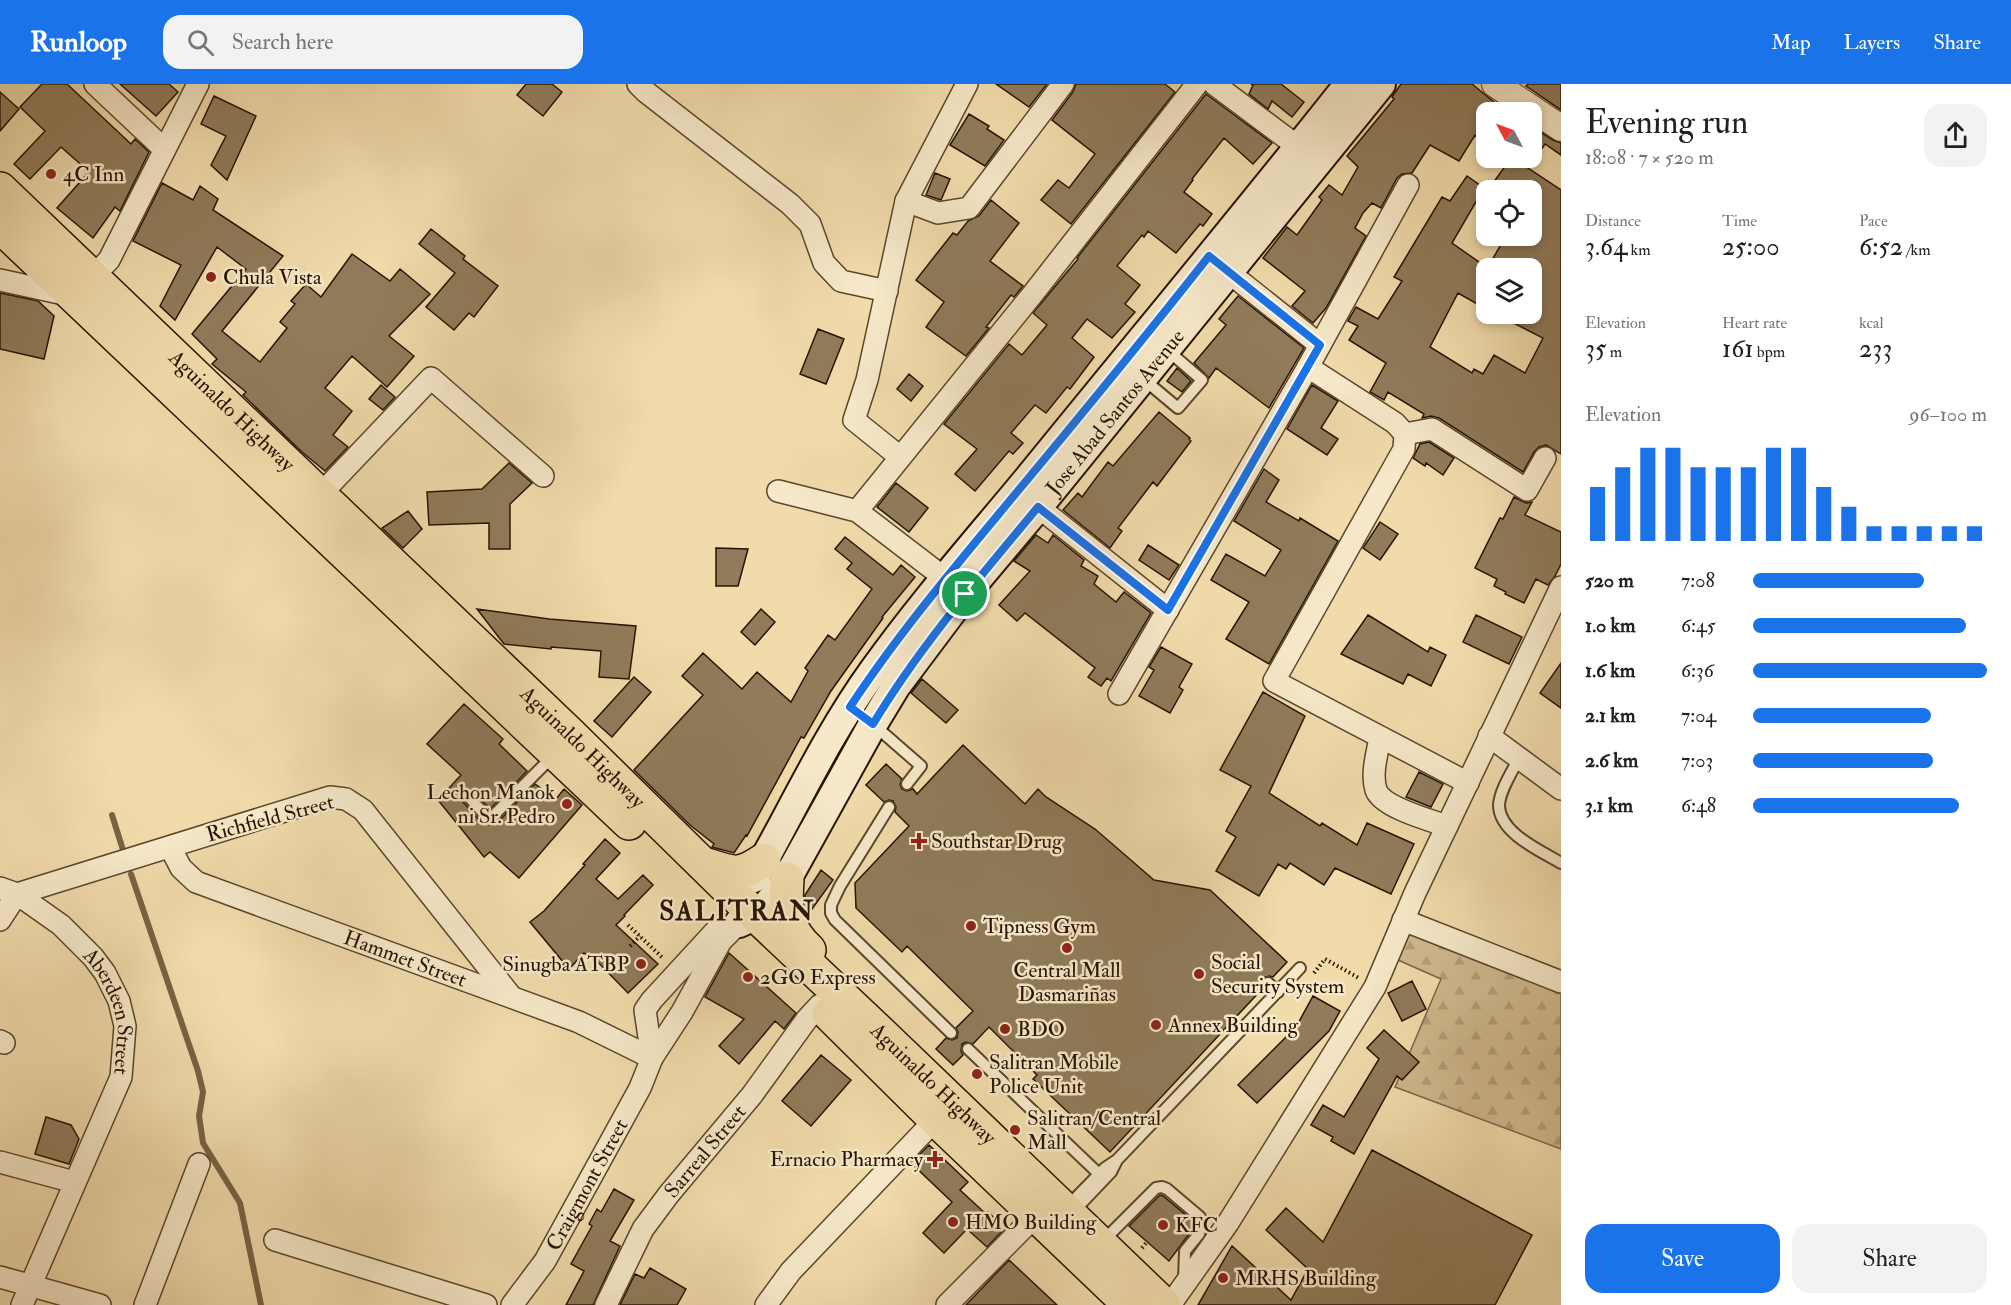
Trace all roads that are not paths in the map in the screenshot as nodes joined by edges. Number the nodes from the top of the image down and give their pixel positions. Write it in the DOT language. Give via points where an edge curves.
graph roads {
  1 [pos="95,84"];
  2 [pos="198,84"];
  3 [pos="638,84"];
  4 [pos="967,84"];
  5 [pos="1063,84"];
  6 [pos="1197,84"];
  7 [pos="1214,84"];
  8 [pos="1349,84"];
  9 [pos="1381,84"];
  10 [pos="1495,84"];
  11 [pos="1561,128"];
  12 [pos="164,149"];
  13 [pos="1309,155"];
  14 [pos="1408,185"];
  15 [pos="0,189"];
  16 [pos="906,201"];
  17 [pos="0,226"];
  18 [pos="1218,264"];
  19 [pos="0,280"];
  20 [pos="83,286"];
  21 [pos="887,291"];
  22 [pos="1156,342"];
  23 [pos="1320,345"];
  24 [pos="1308,367"];
  25 [pos="1142,378"];
  26 [pos="1405,434"];
  27 [pos="900,457"];
  28 [pos="1545,458"];
  29 [pos="543,477"];
  30 [pos="778,491"];
  31 [pos="319,496"];
  32 [pos="1028,499"];
  33 [pos="857,511"];
  34 [pos="955,585"];
  35 [pos="1561,587"];
  36 [pos="1168,610"];
  37 [pos="1554,620"];
  38 [pos="1119,694"];
  39 [pos="861,715"];
  40 [pos="1490,736"];
  41 [pos="1380,738"];
  42 [pos="563,744"];
  43 [pos="1519,758"];
  44 [pos="1468,783"];
  45 [pos="907,784"];
  46 [pos="1561,789"];
  47 [pos="468,796"];
  48 [pos="890,807"];
  49 [pos="1447,826"];
  50 [pos="170,847"];
  51 [pos="1561,863"];
  52 [pos="703,864"];
  53 [pos="776,870"];
  54 [pos="9,891"];
  55 [pos="741,914"];
  56 [pos="0,920"];
  57 [pos="1403,920"];
  58 [pos="1300,968"];
  59 [pos="1561,982"];
  60 [pos="1268,983"];
  61 [pos="1278,992"];
  62 [pos="510,995"];
  63 [pos="820,1005"];
  64 [pos="951,1033"];
  65 [pos="886,1038"];
  66 [pos="968,1049"];
  67 [pos="652,1058"];
  68 [pos="936,1119"];
  69 [pos="1118,1160"];
  70 [pos="0,1162"];
  71 [pos="199,1164"];
  72 [pos="1099,1174"];
  73 [pos="74,1182"];
  74 [pos="1055,1213"];
  75 [pos="274,1240"];
  76 [pos="1101,1244"];
  77 [pos="0,1277"];
  78 [pos="30,1285"];
  79 [pos="1174,1296"];
  80 [pos="22,1305"];
  81 [pos="100,1305"];
  82 [pos="145,1305"];
  83 [pos="486,1305"];
  84 [pos="512,1305"];
  85 [pos="606,1305"];
  86 [pos="766,1305"];
  87 [pos="947,1305"];
  88 [pos="1130,1305"];
  89 [pos="1170,1305"];
  1 -- 12 [label="street"];
  2 -- 12 [label="street"];
  3 -- 21 [label="street" via="790,204 810,224 824,263 842,281"];
  4 -- 16 [label="street"];
  5 -- 16 [label="street" via="969,208 938,213"];
  6 -- 27 [label="street"];
  7 -- 13 [label="street"];
  8 -- 13 [label="main road, Jose Abad Santos Avenue"];
  9 -- 13 [label="main road, Jose Abad Santos Avenue"];
  10 -- 11 [label="street"];
  12 -- 20 [label="street" via="109,260"];
  13 -- 18 [label="main road, Jose Abad Santos Avenue"];
  14 -- 23 [label="street"];
  15 -- 20 [label="highway, Aguinaldo Highway"];
  16 -- 21 [label="street"];
  17 -- 20 [label="highway, Aguinaldo Highway"];
  18 -- 22 [label="main road, Jose Abad Santos Avenue"];
  18 -- 23 [label="street"];
  19 -- 20 [label="street"];
  20 -- 31 [label="highway, Aguinaldo Highway"];
  20 -- 42 [label="highway, Aguinaldo Highway"];
  21 -- 27 [label="street" via="854,420"];
  22 -- 25 [label="main road, Jose Abad Santos Avenue"];
  22 -- 25 [label="lane" via="1202,380 1178,408"];
  22 -- 32 [label="main road, Jose Abad Santos Avenue"];
  23 -- 24 [label="street"];
  24 -- 26 [label="street" via="1395,423"];
  24 -- 36 [label="street"];
  25 -- 32 [label="main road, Jose Abad Santos Avenue"];
  26 -- 28 [label="street" via="1432,429 1527,489"];
  26 -- 41 [label="street" via="1404,449 1274,681"];
  27 -- 33 [label="street"];
  29 -- 31 [label="street" via="431,378"];
  30 -- 33 [label="street"];
  31 -- 42 [label="highway, Aguinaldo Highway"];
  32 -- 34 [label="main road, Jose Abad Santos Avenue"];
  32 -- 36 [label="street"];
  33 -- 34 [label="street"];
  34 -- 39 [label="main road, Jose Abad Santos Avenue" via="896,686"];
  35 -- 37 [label="street"];
  36 -- 38 [label="street"];
  37 -- 40 [label="street"];
  39 -- 45 [label="lane" via="921,766"];
  39 -- 53 [label="main road, Jose Abad Santos Avenue"];
  40 -- 43 [label="street"];
  40 -- 44 [label="street"];
  41 -- 44 [label="street"];
  41 -- 49 [label="street" via="1374,776 1377,792 1398,808"];
  42 -- 47 [label="lane" via="491,818"];
  42 -- 52 [label="highway, Aguinaldo Highway"];
  42 -- 55 [label="highway, Aguinaldo Highway" via="650,844"];
  43 -- 46 [label="street"];
  43 -- 51 [label="lane" via="1499,805 1502,819 1514,834"];
  44 -- 49 [label="street"];
  48 -- 64 [label="lane" via="840,886 831,913"];
  49 -- 57 [label="street"];
  50 -- 54 [label="street, Richfield Street"];
  50 -- 62 [label="street, Hammet Street" via="181,868 196,882"];
  50 -- 62 [label="street, Richfield Street" via="330,797 346,799 363,810"];
  52 -- 53 [label="highway" via="738,873"];
  52 -- 55 [label="highway, Aguinaldo Highway"];
  53 -- 55 [label="main road, Jose Abad Santos Avenue" via="765,908"];
  53 -- 65 [label="highway" via="792,931 877,1015"];
  54 -- 56 [label="street"];
  54 -- 73 [label="street, Aberdeen Street" via="61,925 93,957 119,1001 125,1026 121,1077"];
  55 -- 63 [label="highway, Aguinaldo Highway"];
  55 -- 65 [label="highway, Aguinaldo Highway"];
  55 -- 67 [label="street, Craigmont Street"];
  55 -- 67 [label="street" via="645,1010"];
  57 -- 59 [label="street"];
  57 -- 79 [label="street" via="1375,987 1228,1222"];
  58 -- 61 [label="lane"];
  60 -- 61 [label="lane"];
  61 -- 69 [label="lane"];
  62 -- 67 [label="street, Hammet Street" via="579,1022"];
  63 -- 68 [label="highway, Aguinaldo Highway"];
  63 -- 85 [label="street, Sarreal Street" via="643,1229"];
  65 -- 74 [label="highway, Aguinaldo Highway"];
  66 -- 72 [label="lane"];
  67 -- 84 [label="street, Craigmont Street" via="640,1088 545,1261"];
  68 -- 74 [label="highway, Aguinaldo Highway"];
  68 -- 86 [label="street" via="791,1271"];
  69 -- 72 [label="lane"];
  69 -- 74 [label="lane" via="1111,1172"];
  70 -- 73 [label="street"];
  71 -- 82 [label="street"];
  72 -- 74 [label="lane"];
  73 -- 78 [label="street, Aberdeen Street"];
  74 -- 76 [label="highway, Aguinaldo Highway"];
  74 -- 87 [label="street"];
  74 -- 88 [label="highway, Aguinaldo Highway"];
  75 -- 83 [label="street"];
  76 -- 79 [label="highway, Aguinaldo Highway"];
  76 -- 79 [label="lane" via="1156,1188 1167,1189 1200,1217 1202,1225 1200,1234 1185,1251"];
  77 -- 78 [label="street"];
  78 -- 80 [label="street, Aberdeen Street"];
  78 -- 81 [label="street"];
  79 -- 89 [label="street"];
}
